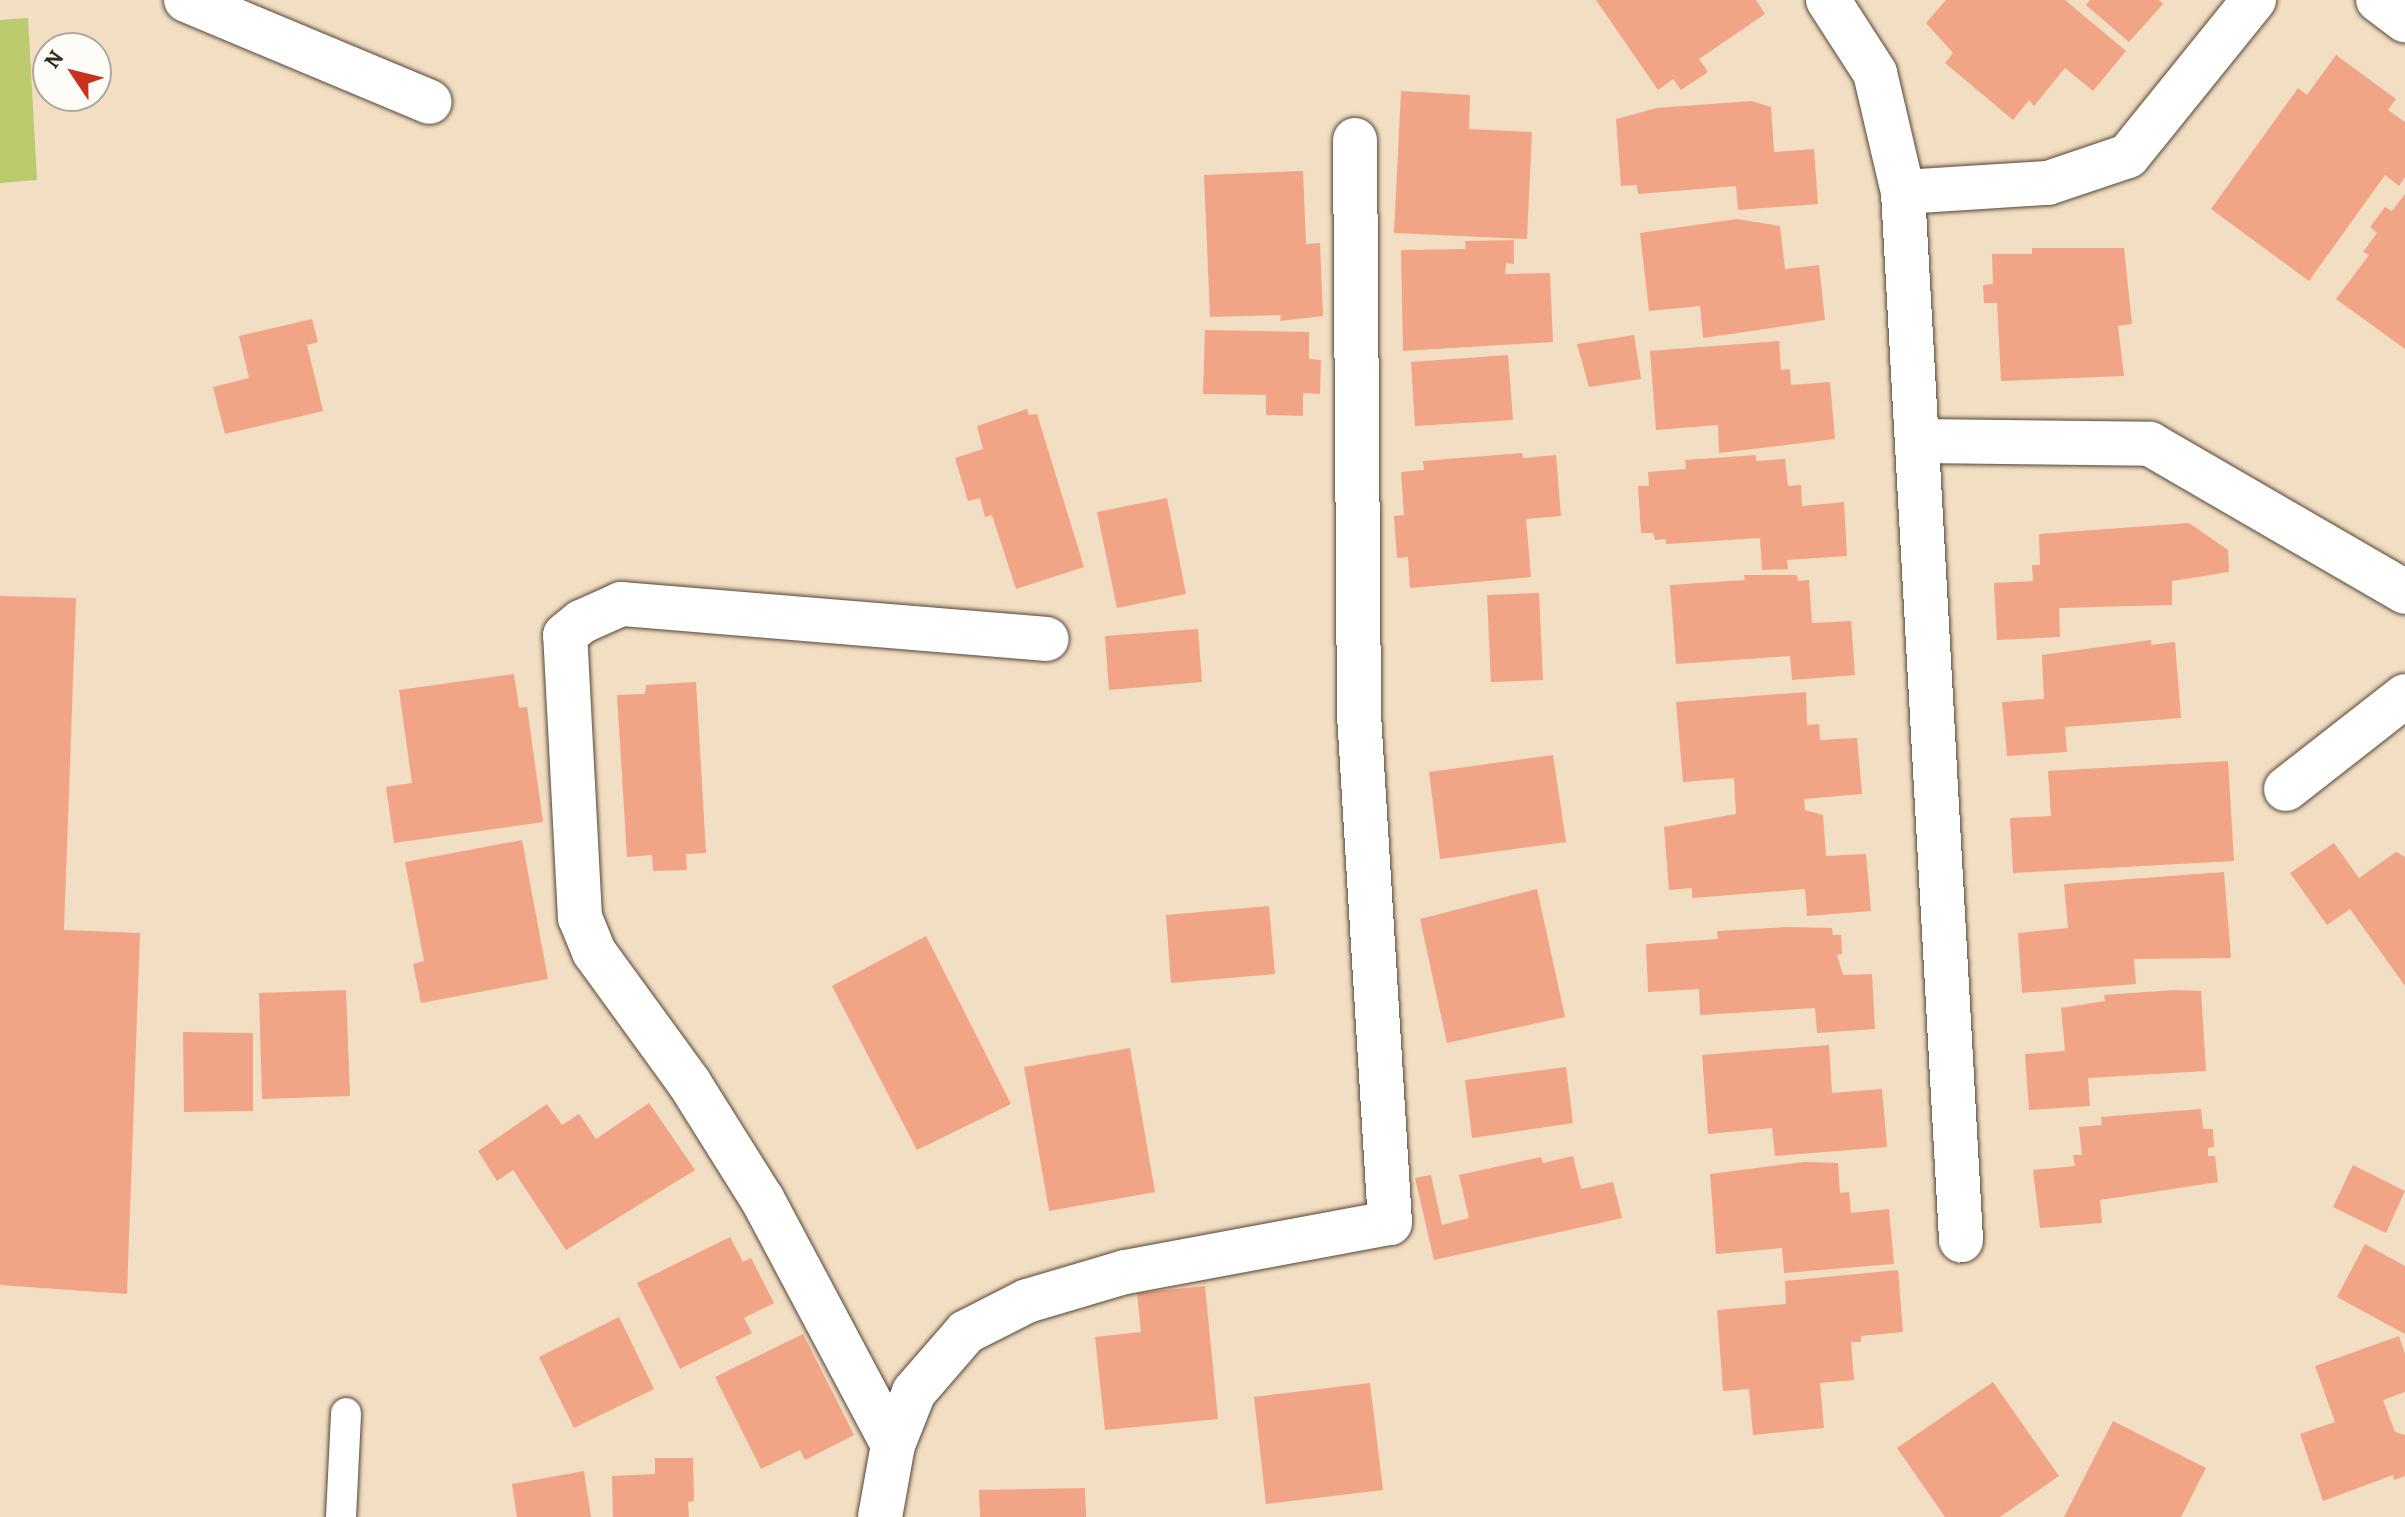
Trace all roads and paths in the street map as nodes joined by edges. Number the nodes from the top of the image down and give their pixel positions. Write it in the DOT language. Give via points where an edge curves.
graph roads {
  1 [pos="1828,0"];
  2 [pos="2254,0"];
  3 [pos="2378,0"];
  4 [pos="212,5"];
  5 [pos="2405,20"];
  6 [pos="430,102"];
  7 [pos="1355,140"];
  8 [pos="1903,192"];
  9 [pos="1920,441"];
  10 [pos="2405,592"];
  11 [pos="1047,639"];
  12 [pos="2405,696"];
  13 [pos="2286,789"];
  14 [pos="1961,1240"];
  15 [pos="346,1413"];
  16 [pos="893,1445"];
  17 [pos="341,1517"];
  18 [pos="880,1517"];
  1 -- 8 [label="street" via="1875,73"];
  2 -- 8 [label="street" via="2128,156 2048,183"];
  3 -- 5 [label="street"];
  4 -- 6 [label="street"];
  7 -- 16 [label="street" via="1359,714 1390,1223 1125,1272 1027,1301 966,1332 933,1364 914,1392"];
  8 -- 9 [label="street"];
  9 -- 10 [label="street" via="2150,444"];
  9 -- 14 [label="street"];
  11 -- 16 [label="street" via="621,604 565,635 580,918 594,952 690,1084 762,1199"];
  12 -- 13 [label="street"];
  15 -- 17 [label="lane"];
  16 -- 18 [label="street"];
}
